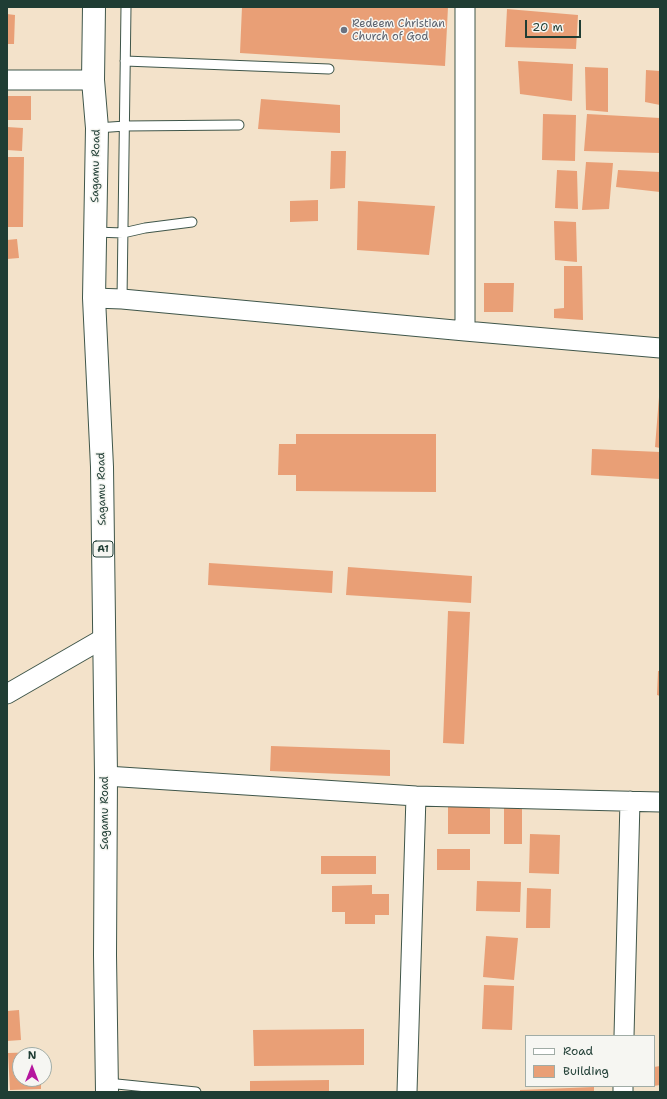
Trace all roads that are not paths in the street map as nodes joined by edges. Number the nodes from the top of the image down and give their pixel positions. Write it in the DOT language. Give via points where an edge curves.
graph roads {
  1 [pos="94,7"];
  2 [pos="126,7"];
  3 [pos="465,7"];
  4 [pos="125,61"];
  5 [pos="329,70"];
  6 [pos="7,80"];
  7 [pos="93,80"];
  8 [pos="239,125"];
  9 [pos="125,126"];
  10 [pos="97,128"];
  11 [pos="192,222"];
  12 [pos="95,232"];
  13 [pos="123,233"];
  14 [pos="94,298"];
  15 [pos="122,299"];
  16 [pos="465,331"];
  17 [pos="660,348"];
  18 [pos="104,638"];
  19 [pos="7,694"];
  20 [pos="106,776"];
  21 [pos="416,796"];
  22 [pos="630,801"];
  23 [pos="660,802"];
  24 [pos="624,1035"];
  25 [pos="107,1088"];
  26 [pos="196,1092"];
  27 [pos="407,1092"];
  1 -- 7 [label="highway, Sagamu Road / A1"];
  2 -- 4 [label="lane"];
  3 -- 16 [label="street"];
  4 -- 5 [label="lane"];
  4 -- 9 [label="lane"];
  6 -- 7 [label="street"];
  7 -- 10 [label="highway, Sagamu Road / A1"];
  8 -- 9 [label="lane"];
  9 -- 10 [label="lane"];
  9 -- 13 [label="lane"];
  10 -- 12 [label="highway, Sagamu Road / A1"];
  11 -- 13 [label="lane"];
  12 -- 13 [label="lane"];
  12 -- 14 [label="highway, Sagamu Road / A1"];
  13 -- 15 [label="lane"];
  14 -- 15 [label="street"];
  14 -- 18 [label="highway, Sagamu Road / A1" via="102,467"];
  15 -- 16 [label="street"];
  16 -- 17 [label="street"];
  18 -- 19 [label="street"];
  18 -- 20 [label="highway, Sagamu Road / A1"];
  20 -- 21 [label="street"];
  20 -- 25 [label="highway, Sagamu Road / A1"];
  21 -- 22 [label="street"];
  21 -- 27 [label="street"];
  22 -- 23 [label="street"];
  22 -- 24 [label="street"];
  25 -- 26 [label="lane"];
}
